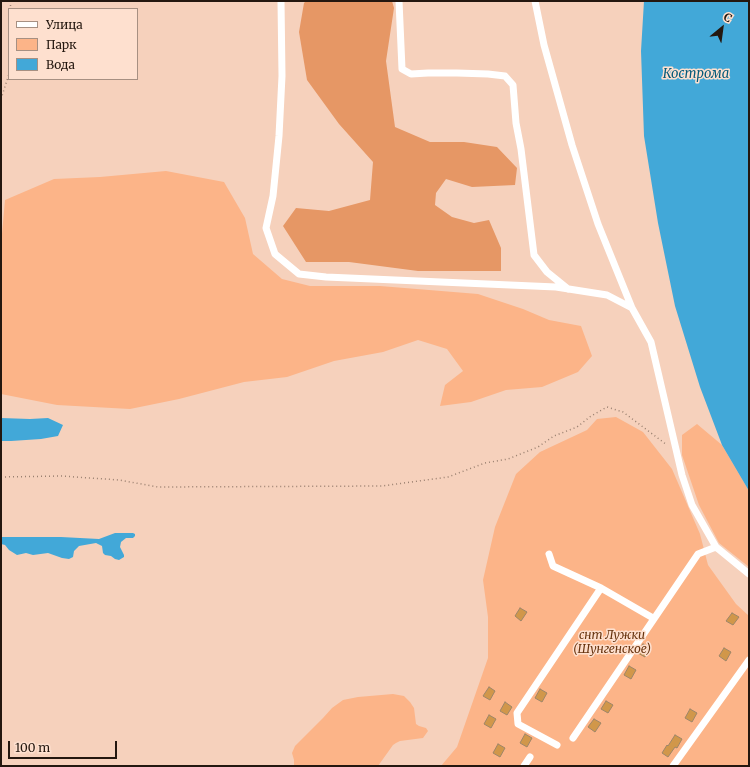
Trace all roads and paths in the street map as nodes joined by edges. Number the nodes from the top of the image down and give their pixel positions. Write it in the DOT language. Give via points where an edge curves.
graph roads {
  1 [pos="281,1"];
  2 [pos="399,1"];
  3 [pos="535,1"];
  4 [pos="8,77"];
  5 [pos="1,99"];
  6 [pos="568,289"];
  7 [pos="632,308"];
  8 [pos="677,452"];
  9 [pos="1,477"];
  10 [pos="716,547"];
  11 [pos="549,554"];
  12 [pos="749,574"];
  13 [pos="601,588"];
  14 [pos="653,618"];
  15 [pos="749,660"];
  16 [pos="573,738"];
  17 [pos="557,745"];
  18 [pos="530,757"];
  19 [pos="524,766"];
  20 [pos="673,766"];
  1 -- 6 [label="street" via="282,76 279,136 273,196 266,228 275,254 299,274"];
  2 -- 6 [label="street" via="402,69 411,74 505,76 513,85 534,255 547,272"];
  3 -- 7 [label="street" via="544,45 572,145 598,224"];
  4 -- 5 [label="path"];
  6 -- 7 [label="street" via="607,295"];
  7 -- 8 [label="street" via="651,342"];
  8 -- 9 [label="path" via="623,412 607,407 577,427 508,459 484,463 448,477 382,486 158,487 119,480 61,476"];
  8 -- 10 [label="street" via="692,504"];
  10 -- 12 [label="street"];
  10 -- 14 [label="street" via="698,554"];
  11 -- 13 [label="street" via="553,566"];
  13 -- 14 [label="street"];
  13 -- 17 [label="street" via="517,713 518,724"];
  14 -- 16 [label="street"];
  15 -- 20 [label="street"];
  18 -- 19 [label="street"];
}
